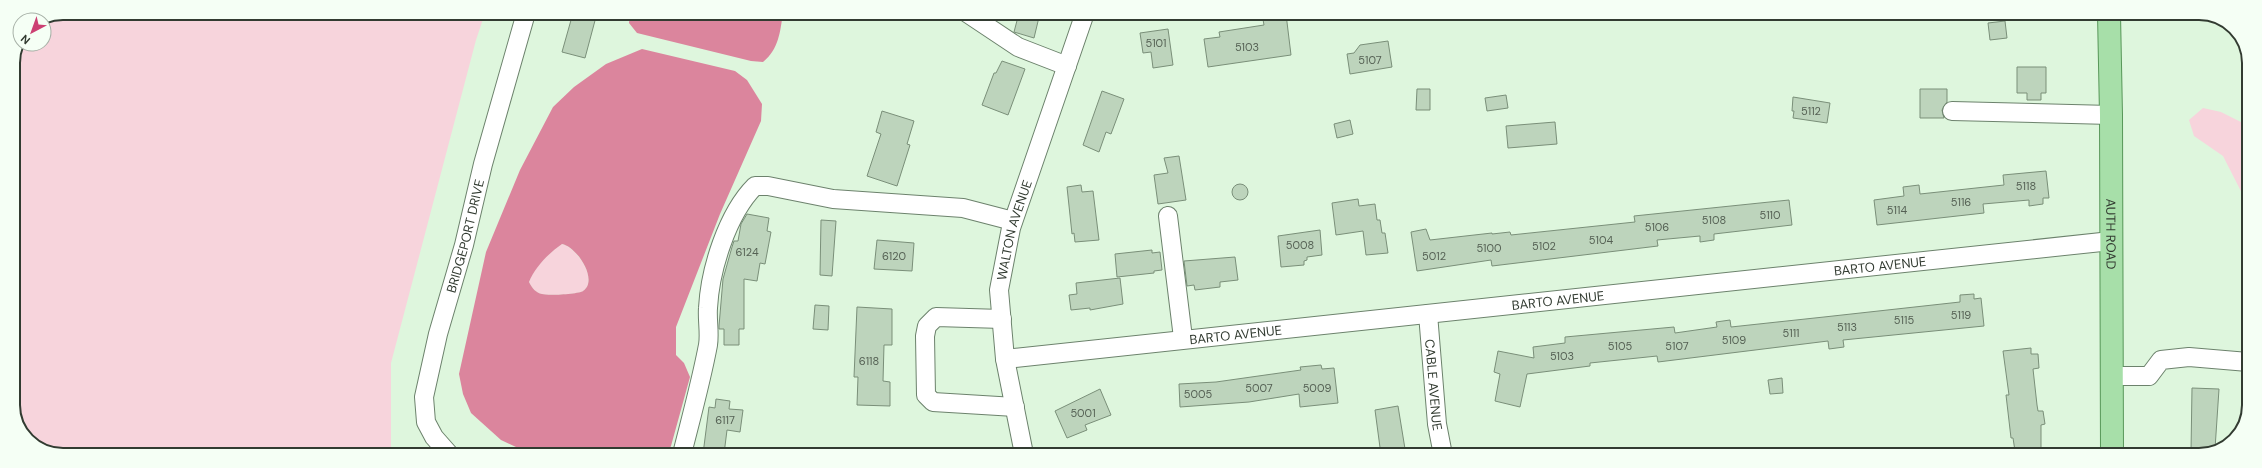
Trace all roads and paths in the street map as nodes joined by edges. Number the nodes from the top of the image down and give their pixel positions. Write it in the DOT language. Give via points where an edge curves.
graph roads {
  1 [pos="524,20"];
  2 [pos="978,20"];
  3 [pos="1083,20"];
  4 [pos="2109,20"];
  5 [pos="1067,66"];
  6 [pos="1952,111"];
  7 [pos="2111,114"];
  8 [pos="1168,216"];
  9 [pos="1013,221"];
  10 [pos="2111,241"];
  11 [pos="1428,314"];
  12 [pos="1002,319"];
  13 [pos="1183,338"];
  14 [pos="1005,359"];
  15 [pos="2242,361"];
  16 [pos="2111,376"];
  17 [pos="1015,407"];
  18 [pos="444,448"];
  19 [pos="683,448"];
  20 [pos="1023,448"];
  21 [pos="1442,448"];
  22 [pos="2112,448"];
  1 -- 18 [label="street, BRIDGEPORT DRIVE" via="483,164 424,397 426,422"];
  2 -- 5 [label="street" via="1018,47"];
  3 -- 5 [label="street, WALTON AVENUE"];
  4 -- 7 [label="main road, AUTH ROAD"];
  5 -- 9 [label="street, WALTON AVENUE"];
  6 -- 7 [label="street"];
  7 -- 10 [label="main road, AUTH ROAD"];
  8 -- 13 [label="street"];
  9 -- 12 [label="street, WALTON AVENUE" via="999,290"];
  9 -- 19 [label="street" via="963,208 833,199 768,186 755,186 746,195 729,222 716,263 708,307 708,343"];
  10 -- 11 [label="street, BARTO AVENUE"];
  10 -- 16 [label="main road, AUTH ROAD"];
  11 -- 13 [label="street, BARTO AVENUE"];
  11 -- 21 [label="street, CABLE AVENUE" via="1437,424"];
  12 -- 14 [label="street, WALTON AVENUE"];
  12 -- 17 [label="street" via="936,317 927,326 925,336 926,395 933,402"];
  13 -- 14 [label="street, BARTO AVENUE"];
  14 -- 17 [label="street, WALTON AVENUE"];
  15 -- 16 [label="street" via="2190,357 2161,360 2149,376"];
  16 -- 22 [label="main road, AUTH ROAD"];
  17 -- 20 [label="street, WALTON AVENUE"];
}
